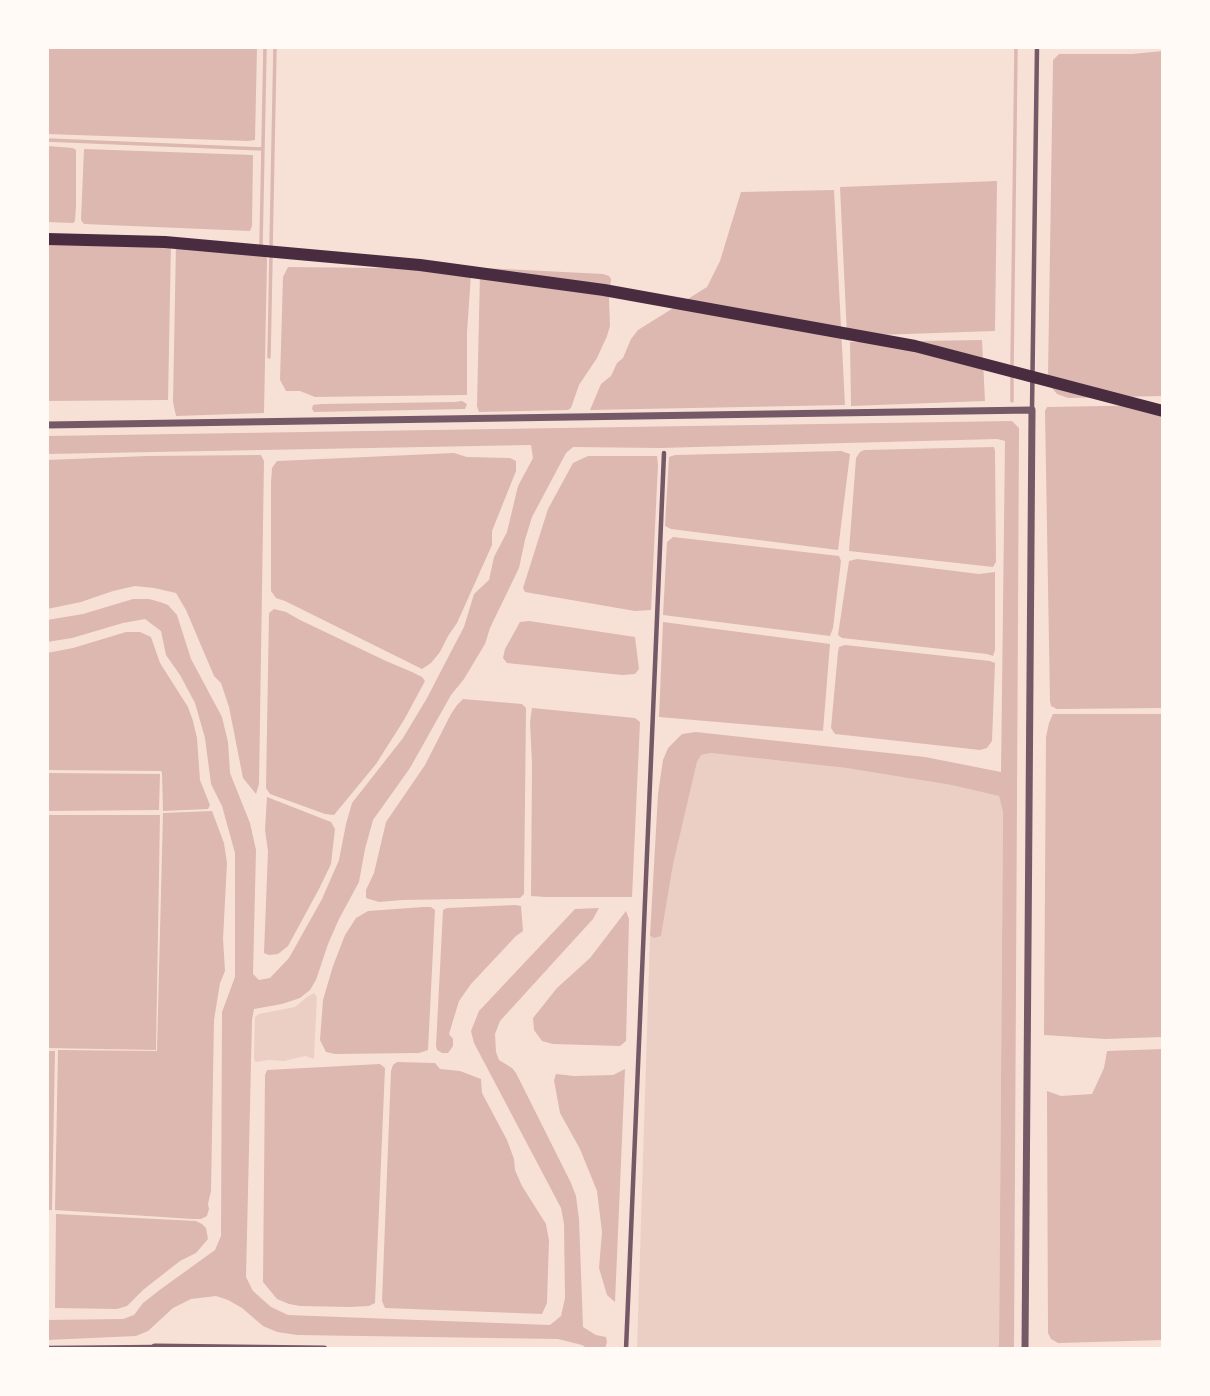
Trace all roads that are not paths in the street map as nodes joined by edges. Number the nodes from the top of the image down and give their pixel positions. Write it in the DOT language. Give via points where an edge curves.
graph roads {
  1 [pos="1037,47"];
  2 [pos="47,239"];
  3 [pos="1033,377"];
  4 [pos="1032,410"];
  5 [pos="1163,411"];
  6 [pos="47,425"];
  7 [pos="663,453"];
  8 [pos="155,1347"];
  9 [pos="47,1349"];
  10 [pos="324,1349"];
  11 [pos="626,1349"];
  12 [pos="1025,1349"];
  1 -- 3 [label="lane"];
  2 -- 3 [label="main road" via="271,251 604,290 915,346"];
  3 -- 4 [label="lane"];
  3 -- 5 [label="main road"];
  4 -- 6 [label="street"];
  4 -- 12 [label="street"];
  7 -- 11 [label="lane"];
  8 -- 9 [label="lane"];
  8 -- 10 [label="street"];
}
